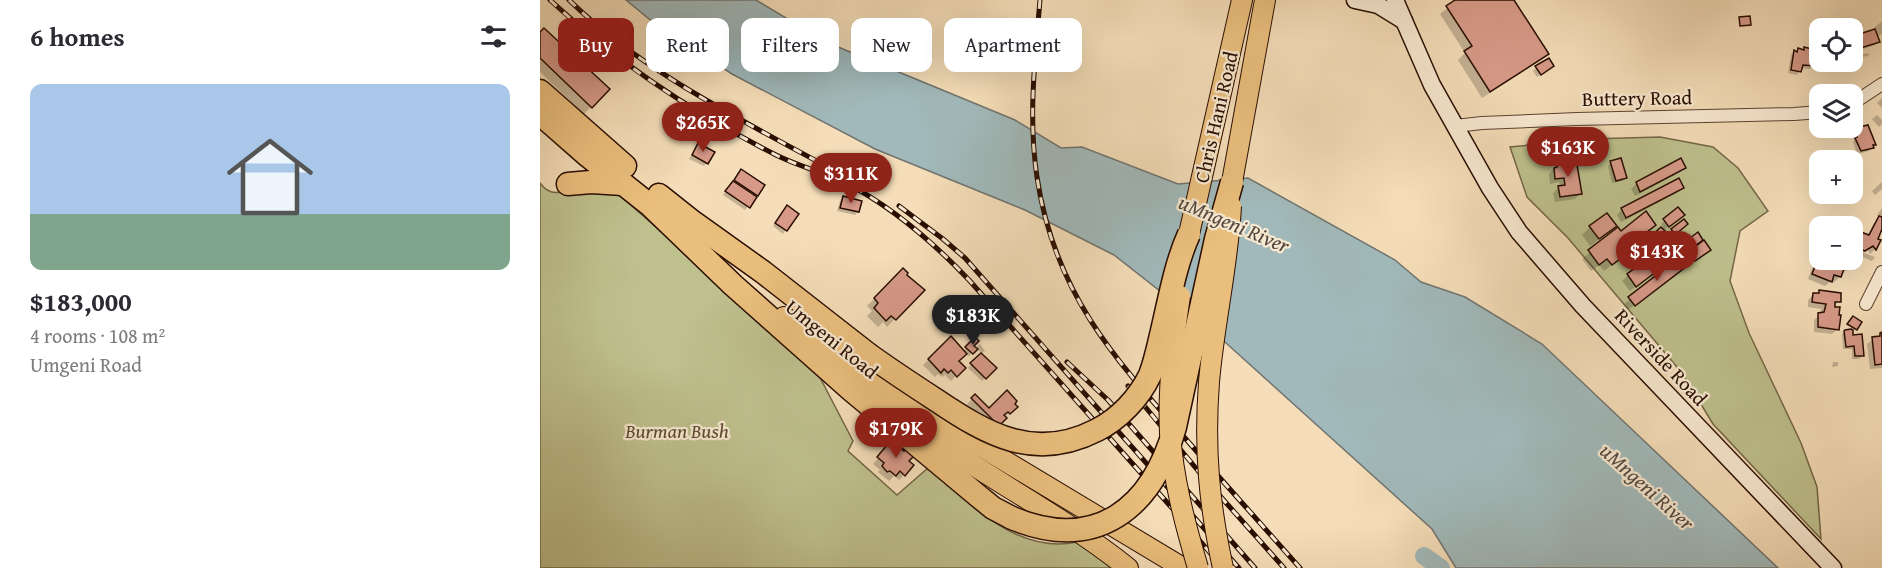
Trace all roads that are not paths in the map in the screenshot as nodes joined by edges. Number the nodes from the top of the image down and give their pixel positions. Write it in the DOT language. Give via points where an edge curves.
graph roads {
  1 [pos="1242,0"];
  2 [pos="1265,0"];
  3 [pos="1355,0"];
  4 [pos="1395,0"];
  5 [pos="1404,22"];
  6 [pos="1882,84"];
  7 [pos="540,91"];
  8 [pos="1863,97"];
  9 [pos="1809,113"];
  10 [pos="540,114"];
  11 [pos="1455,126"];
  12 [pos="1232,182"];
  13 [pos="568,184"];
  14 [pos="625,184"];
  15 [pos="688,229"];
  16 [pos="1189,234"];
  17 [pos="1882,272"];
  18 [pos="1866,304"];
  19 [pos="1128,568"];
  20 [pos="1182,568"];
  21 [pos="1198,568"];
  22 [pos="1223,568"];
  23 [pos="1833,568"];
  1 -- 16 [label="main road, Chris Hani Road"];
  2 -- 12 [label="main road, Chris Hani Road"];
  3 -- 5 [label="main road" via="1378,5"];
  4 -- 5 [label="main road, Riverside Road"];
  5 -- 11 [label="main road, Riverside Road"];
  6 -- 8 [label="street"];
  7 -- 15 [label="highway, Umgeni Road"];
  9 -- 11 [label="street, Buttery Road"];
  10 -- 14 [label="highway, Umgeni Road"];
  11 -- 23 [label="main road, Riverside Road" via="1519,232 1592,315"];
  12 -- 15 [label="highway, bridge" via="1171,441 1149,487 1135,503 1094,526 1066,531 1038,528 993,508 711,266"];
  12 -- 22 [label="main road, Chris Hani Road, bridge" via="1230,232 1207,413 1209,493"];
  13 -- 14 [label="highway"];
  14 -- 15 [label="highway, Umgeni Road"];
  15 -- 16 [label="highway, bridge" via="741,255 868,354 943,405 994,435 1029,443 1078,439 1118,417 1138,394 1154,364"];
  15 -- 19 [label="main road, Umgeni Road" via="871,390 936,440 1096,542"];
  15 -- 20 [label="main road, Umgeni Road" via="950,428"];
  16 -- 21 [label="main road, Chris Hani Road, bridge" via="1172,358 1170,434 1183,516"];
  17 -- 18 [label="street"];
}
